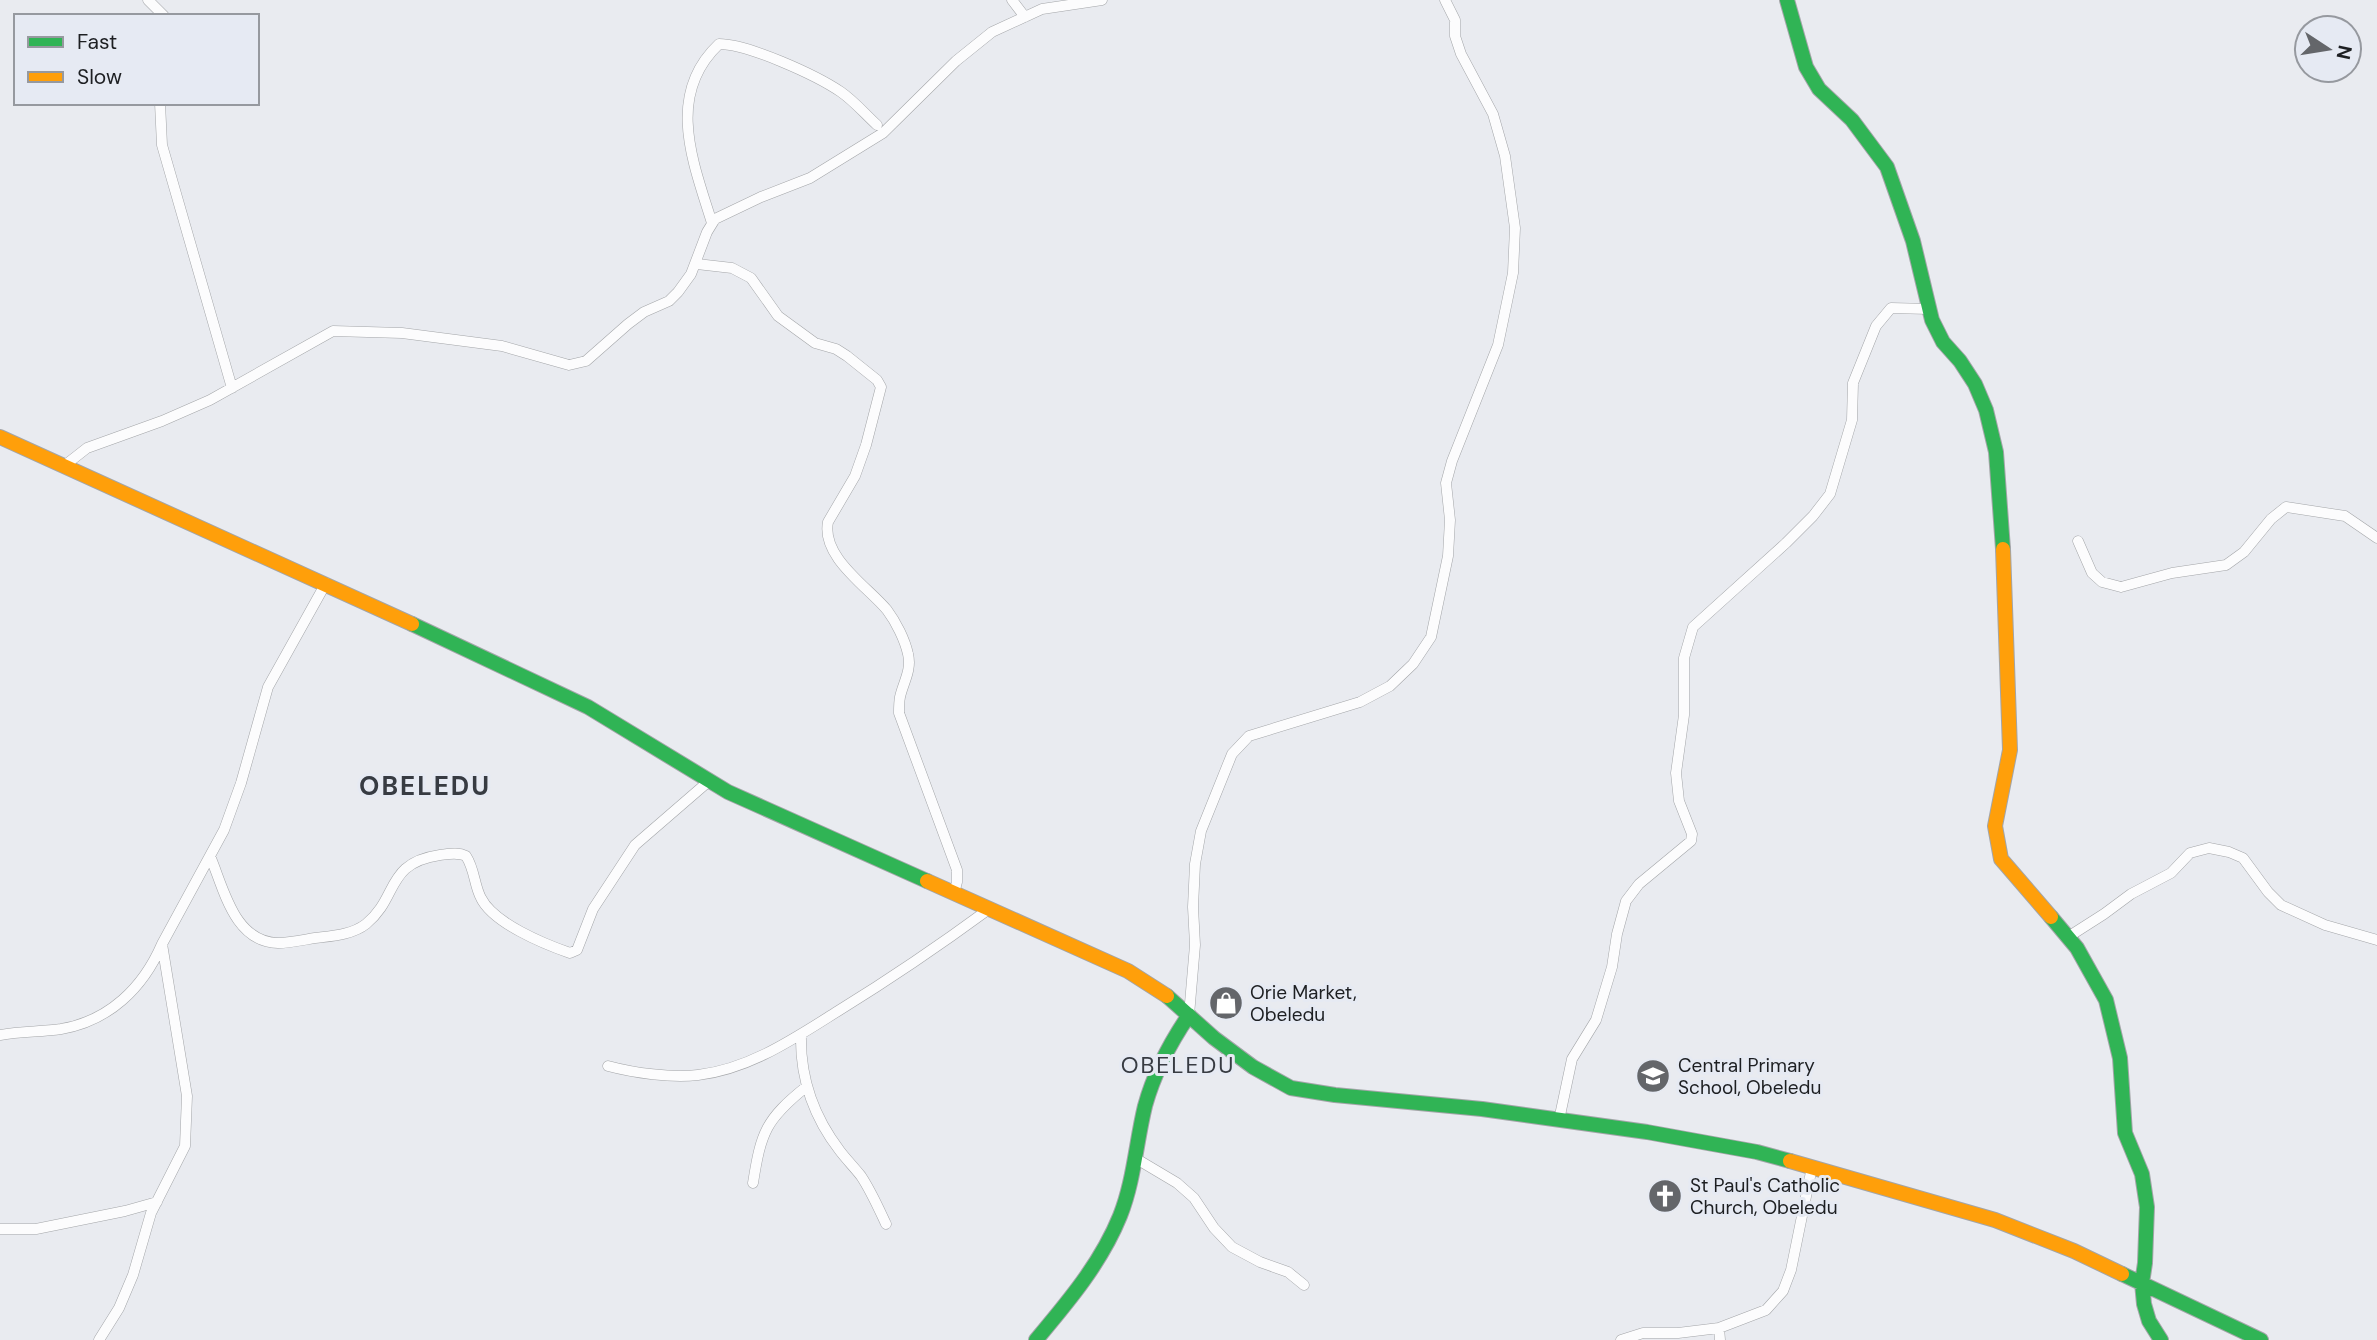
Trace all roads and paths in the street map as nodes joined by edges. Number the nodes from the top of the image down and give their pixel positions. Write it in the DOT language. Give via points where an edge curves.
graph roads {
  1 [pos="148,0"];
  2 [pos="1012,0"];
  3 [pos="1102,0"];
  4 [pos="1445,0"];
  5 [pos="1787,0"];
  6 [pos="162,14"];
  7 [pos="1025,17"];
  8 [pos="160,105"];
  9 [pos="877,125"];
  10 [pos="712,223"];
  11 [pos="696,264"];
  12 [pos="1929,309"];
  13 [pos="232,388"];
  14 [pos="0,437"];
  15 [pos="64,466"];
  16 [pos="2377,538"];
  17 [pos="2078,541"];
  18 [pos="326,583"];
  19 [pos="709,781"];
  20 [pos="210,856"];
  21 [pos="954,893"];
  22 [pos="989,909"];
  23 [pos="2068,937"];
  24 [pos="2377,940"];
  25 [pos="162,944"];
  26 [pos="1189,1015"];
  27 [pos="0,1035"];
  28 [pos="801,1035"];
  29 [pos="608,1066"];
  30 [pos="806,1087"];
  31 [pos="1559,1120"];
  32 [pos="1135,1158"];
  33 [pos="1812,1167"];
  34 [pos="753,1183"];
  35 [pos="157,1202"];
  36 [pos="886,1224"];
  37 [pos="0,1229"];
  38 [pos="2142,1283"];
  39 [pos="1304,1285"];
  40 [pos="1719,1328"];
  41 [pos="99,1340"];
  42 [pos="1036,1340"];
  43 [pos="1620,1340"];
  44 [pos="1720,1340"];
  45 [pos="2161,1340"];
  46 [pos="2261,1340"];
  1 -- 6 [label="street"];
  2 -- 7 [label="street"];
  3 -- 7 [label="street" via="1042,9"];
  4 -- 26 [label="street" via="1455,20 1461,54 1493,114 1505,156 1515,228 1513,273 1497,345 1446,483 1448,556 1434,627 1413,664 1390,686 1360,702 1249,736 1232,754 1201,831 1195,864"];
  5 -- 12 [label="main road" via="1806,67 1819,89 1852,120 1887,167 1913,240"];
  7 -- 10 [label="street" via="992,32 883,133 810,178"];
  8 -- 13 [label="street" via="162,145"];
  9 -- 10 [label="street" via="843,93 820,79 719,44 687,99 691,151"];
  10 -- 11 [label="street"];
  11 -- 13 [label="street" via="669,301 644,312 586,361 569,365 502,346 402,333 333,331"];
  11 -- 21 [label="street" via="732,268 751,278 778,316 815,343 847,356 881,387 855,476 826,531 839,561 888,611 908,654 899,713 957,870"];
  12 -- 23 [label="main road" via="1943,342 1975,384 1996,452 2010,750 1995,826 2001,859"];
  12 -- 31 [label="street" via="1891,308 1876,326 1853,383 1852,419 1830,494 1786,544 1693,627 1684,658 1684,715 1676,773 1691,841 1639,884 1626,901 1596,1020 1572,1059"];
  13 -- 15 [label="street" via="162,421 87,448"];
  14 -- 15 [label="main road"];
  15 -- 18 [label="main road"];
  16 -- 17 [label="street" via="2344,516 2286,507 2226,565 2121,587 2102,582 2092,573"];
  18 -- 19 [label="main road" via="588,707"];
  18 -- 20 [label="street" via="268,687 241,783"];
  19 -- 20 [label="street" via="635,845 593,909 578,950 570,953 489,911 478,893 472,865 461,854 424,858 404,869 376,914 350,932 278,943 259,939 248,933 231,909"];
  19 -- 21 [label="main road"];
  20 -- 25 [label="street"];
  21 -- 22 [label="main road"];
  22 -- 26 [label="main road" via="1128,971"];
  22 -- 28 [label="street" via="912,965"];
  23 -- 24 [label="street" via="2130,894 2171,873 2190,853 2209,848 2243,858 2268,892 2293,912"];
  23 -- 38 [label="main road" via="2106,1000 2120,1058 2125,1133 2142,1174 2147,1207"];
  25 -- 27 [label="street" via="128,996 109,1012 61,1029"];
  25 -- 35 [label="street" via="188,1124 185,1146"];
  26 -- 31 [label="main road" via="1253,1066 1291,1088"];
  26 -- 32 [label="main road" via="1163,1058 1146,1105"];
  28 -- 29 [label="street" via="774,1051 696,1075 630,1072"];
  28 -- 30 [label="street"];
  30 -- 34 [label="street" via="780,1109 764,1131"];
  30 -- 36 [label="street" via="818,1118 860,1175"];
  31 -- 33 [label="main road" via="1757,1152"];
  32 -- 39 [label="street" via="1194,1198 1232,1247 1288,1272"];
  32 -- 42 [label="main road" via="1120,1217 1104,1248"];
  33 -- 38 [label="main road" via="1995,1220"];
  33 -- 40 [label="street" via="1783,1291 1766,1310"];
  35 -- 37 [label="street" via="36,1229"];
  35 -- 41 [label="street" via="124,1297"];
  38 -- 45 [label="main road" via="2149,1321"];
  38 -- 46 [label="main road"];
  40 -- 43 [label="street" via="1643,1333"];
  40 -- 44 [label="street"];
}
